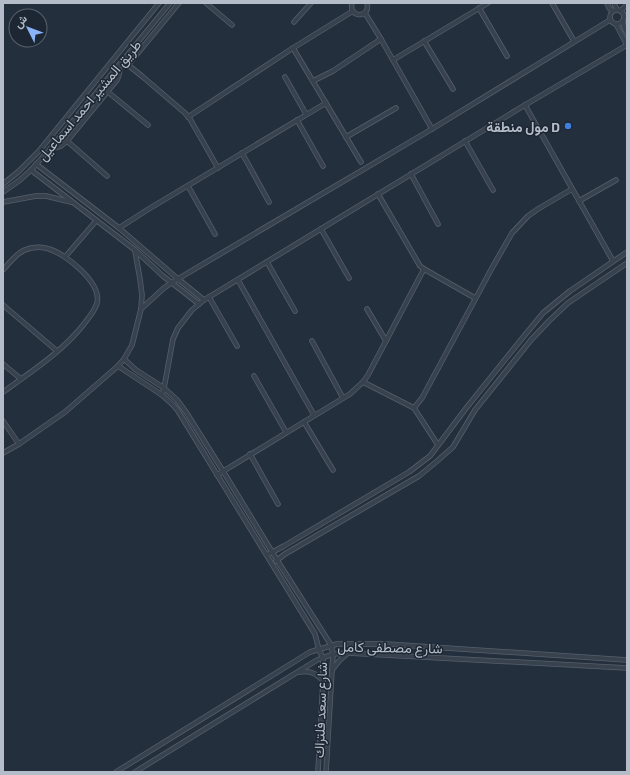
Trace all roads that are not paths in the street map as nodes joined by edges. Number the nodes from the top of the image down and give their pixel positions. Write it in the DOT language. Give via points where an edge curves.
graph roads {
  1 [pos="159,3"];
  2 [pos="170,3"];
  3 [pos="179,3"];
  4 [pos="206,3"];
  5 [pos="311,3"];
  6 [pos="367,3"];
  7 [pos="488,3"];
  8 [pos="552,3"];
  9 [pos="607,3"];
  10 [pos="614,3"];
  11 [pos="352,4"];
  12 [pos="627,5"];
  13 [pos="479,8"];
  14 [pos="353,11"];
  15 [pos="620,11"];
  16 [pos="365,13"];
  17 [pos="610,20"];
  18 [pos="623,20"];
  19 [pos="294,22"];
  20 [pos="616,24"];
  21 [pos="232,25"];
  22 [pos="627,33"];
  23 [pos="381,40"];
  24 [pos="424,41"];
  25 [pos="574,41"];
  26 [pos="627,45"];
  27 [pos="293,48"];
  28 [pos="507,56"];
  29 [pos="122,60"];
  30 [pos="393,60"];
  31 [pos="119,65"];
  32 [pos="128,65"];
  33 [pos="285,77"];
  34 [pos="313,81"];
  35 [pos="452,89"];
  36 [pos="108,92"];
  37 [pos="326,103"];
  38 [pos="525,105"];
  39 [pos="396,108"];
  40 [pos="306,114"];
  41 [pos="188,117"];
  42 [pos="297,120"];
  43 [pos="148,126"];
  44 [pos="432,129"];
  45 [pos="346,137"];
  46 [pos="67,141"];
  47 [pos="465,141"];
  48 [pos="50,149"];
  49 [pos="242,153"];
  50 [pos="361,162"];
  51 [pos="36,164"];
  52 [pos="24,166"];
  53 [pos="323,166"];
  54 [pos="218,168"];
  55 [pos="30,171"];
  56 [pos="411,174"];
  57 [pos="108,176"];
  58 [pos="616,180"];
  59 [pos="3,184"];
  60 [pos="188,186"];
  61 [pos="572,189"];
  62 [pos="492,190"];
  63 [pos="3,192"];
  64 [pos="378,194"];
  65 [pos="579,201"];
  66 [pos="3,202"];
  67 [pos="269,202"];
  68 [pos="73,203"];
  69 [pos="96,221"];
  70 [pos="438,224"];
  71 [pos="119,228"];
  72 [pos="320,229"];
  73 [pos="215,234"];
  74 [pos="135,250"];
  75 [pos="627,252"];
  76 [pos="65,257"];
  77 [pos="613,261"];
  78 [pos="267,262"];
  79 [pos="627,263"];
  80 [pos="3,270"];
  81 [pos="424,270"];
  82 [pos="349,278"];
  83 [pos="178,279"];
  84 [pos="238,280"];
  85 [pos="171,283"];
  86 [pos="209,297"];
  87 [pos="475,298"];
  88 [pos="204,300"];
  89 [pos="199,304"];
  90 [pos="3,305"];
  91 [pos="141,309"];
  92 [pos="367,309"];
  93 [pos="295,311"];
  94 [pos="312,341"];
  95 [pos="386,341"];
  96 [pos="237,346"];
  97 [pos="57,350"];
  98 [pos="124,359"];
  99 [pos="3,364"];
  100 [pos="118,366"];
  101 [pos="254,376"];
  102 [pos="21,379"];
  103 [pos="363,382"];
  104 [pos="164,388"];
  105 [pos="3,392"];
  106 [pos="162,395"];
  107 [pos="343,398"];
  108 [pos="414,408"];
  109 [pos="314,415"];
  110 [pos="3,421"];
  111 [pos="304,422"];
  112 [pos="286,432"];
  113 [pos="19,444"];
  114 [pos="438,445"];
  115 [pos="3,453"];
  116 [pos="250,454"];
  117 [pos="332,470"];
  118 [pos="223,471"];
  119 [pos="217,475"];
  120 [pos="278,504"];
  121 [pos="272,552"];
  122 [pos="267,555"];
  123 [pos="277,560"];
  124 [pos="272,563"];
  125 [pos="314,619"];
  126 [pos="308,622"];
  127 [pos="331,645"];
  128 [pos="319,650"];
  129 [pos="348,653"];
  130 [pos="333,654"];
  131 [pos="323,658"];
  132 [pos="627,660"];
  133 [pos="627,668"];
  134 [pos="332,670"];
  135 [pos="297,672"];
  136 [pos="323,680"];
  137 [pos="321,706"];
  138 [pos="330,707"];
  139 [pos="321,717"];
  140 [pos="329,718"];
  141 [pos="116,772"];
  142 [pos="135,772"];
  143 [pos="318,772"];
  144 [pos="326,772"];
  1 -- 52 [label="street, طريق المشير احمد اسماعيل"];
  2 -- 29 [label="street, طريق المشير احمد اسماعيل"];
  3 -- 32 [label="street"];
  4 -- 21 [label="street"];
  5 -- 19 [label="street"];
  6 -- 16 [label="street"];
  7 -- 13 [label="street"];
  8 -- 25 [label="street"];
  9 -- 15 [label="street" via="609,8"];
  10 -- 15 [label="street"];
  11 -- 14 [label="street"];
  12 -- 15 [label="street"];
  13 -- 24 [label="street"];
  13 -- 28 [label="street"];
  14 -- 16 [label="street" via="358,15"];
  14 -- 27 [label="street"];
  15 -- 17 [label="street" via="610,14"];
  15 -- 18 [label="street"];
  16 -- 23 [label="street"];
  17 -- 20 [label="street"];
  17 -- 25 [label="street"];
  18 -- 20 [label="street"];
  18 -- 22 [label="street"];
  20 -- 26 [label="street"];
  23 -- 30 [label="street"];
  23 -- 34 [label="street"];
  24 -- 30 [label="street"];
  24 -- 35 [label="street"];
  25 -- 44 [label="street"];
  26 -- 38 [label="street"];
  27 -- 34 [label="street"];
  27 -- 41 [label="street"];
  29 -- 31 [label="street, طريق المشير احمد اسماعيل"];
  29 -- 32 [label="street"];
  30 -- 44 [label="street"];
  31 -- 36 [label="street" via="120,75"];
  31 -- 48 [label="street, طريق المشير احمد اسماعيل"];
  32 -- 41 [label="street"];
  33 -- 40 [label="street"];
  34 -- 37 [label="street"];
  36 -- 43 [label="street"];
  36 -- 46 [label="street"];
  37 -- 40 [label="street"];
  37 -- 45 [label="street"];
  38 -- 47 [label="street"];
  38 -- 61 [label="street"];
  39 -- 45 [label="street"];
  40 -- 42 [label="street"];
  41 -- 54 [label="street"];
  42 -- 49 [label="street"];
  42 -- 53 [label="street"];
  44 -- 83 [label="street"];
  45 -- 50 [label="street"];
  46 -- 48 [label="street"];
  46 -- 57 [label="street"];
  47 -- 56 [label="street"];
  47 -- 62 [label="street"];
  48 -- 51 [label="street, طريق المشير احمد اسماعيل"];
  49 -- 54 [label="street"];
  49 -- 67 [label="street"];
  51 -- 55 [label="street, طريق المشير احمد اسماعيل"];
  51 -- 71 [label="street"];
  52 -- 55 [label="street"];
  52 -- 59 [label="street, طريق المشير احمد اسماعيل"];
  54 -- 60 [label="street"];
  55 -- 63 [label="street, طريق المشير احمد اسماعيل"];
  55 -- 68 [label="street"];
  56 -- 64 [label="street"];
  56 -- 70 [label="street"];
  58 -- 65 [label="street"];
  60 -- 71 [label="street"];
  60 -- 73 [label="street"];
  61 -- 65 [label="street"];
  61 -- 87 [label="street" via="538,209 512,232"];
  64 -- 72 [label="street"];
  64 -- 81 [label="street"];
  65 -- 77 [label="street"];
  66 -- 68 [label="street" via="46,196"];
  68 -- 69 [label="street"];
  69 -- 74 [label="street"];
  69 -- 76 [label="street"];
  71 -- 83 [label="street"];
  72 -- 78 [label="street"];
  72 -- 82 [label="street"];
  74 -- 85 [label="street"];
  74 -- 91 [label="street" via="142,295"];
  75 -- 77 [label="street"];
  76 -- 80 [label="street" via="50,249 32,248 16,255"];
  76 -- 97 [label="street" via="85,274 94,286 98,300 75,335"];
  77 -- 114 [label="street" via="543,313"];
  78 -- 84 [label="street"];
  78 -- 93 [label="street"];
  79 -- 123 [label="street" via="568,303 549,321 475,410 453,447 436,462 418,476"];
  81 -- 87 [label="street"];
  81 -- 95 [label="street"];
  83 -- 85 [label="street"];
  83 -- 88 [label="street"];
  84 -- 86 [label="street"];
  84 -- 109 [label="street"];
  85 -- 89 [label="street"];
  85 -- 91 [label="street"];
  86 -- 88 [label="street"];
  86 -- 96 [label="street"];
  87 -- 108 [label="street" via="422,398"];
  88 -- 89 [label="street"];
  89 -- 104 [label="street" via="184,319 173,339"];
  90 -- 97 [label="street"];
  91 -- 98 [label="street" via="132,346"];
  92 -- 95 [label="street"];
  94 -- 107 [label="street"];
  95 -- 103 [label="street"];
  97 -- 102 [label="street"];
  98 -- 100 [label="street"];
  98 -- 104 [label="street" via="132,368"];
  99 -- 102 [label="street"];
  100 -- 106 [label="street, شارع سعد فلتراك"];
  100 -- 113 [label="street" via="64,412"];
  101 -- 112 [label="street"];
  102 -- 105 [label="street"];
  103 -- 107 [label="street"];
  103 -- 108 [label="street"];
  104 -- 106 [label="street"];
  104 -- 118 [label="street" via="186,412"];
  106 -- 119 [label="street, شارع سعد فلتراك" via="174,405"];
  107 -- 109 [label="street"];
  108 -- 114 [label="street"];
  109 -- 111 [label="street"];
  110 -- 113 [label="street"];
  111 -- 112 [label="street"];
  111 -- 117 [label="street"];
  112 -- 116 [label="street"];
  113 -- 115 [label="street"];
  114 -- 121 [label="street" via="430,456 409,472"];
  116 -- 118 [label="street"];
  116 -- 120 [label="street"];
  118 -- 119 [label="street"];
  118 -- 121 [label="street"];
  119 -- 122 [label="street, شارع سعد فلتراك"];
  121 -- 122 [label="street"];
  121 -- 123 [label="street"];
  122 -- 124 [label="street, شارع سعد فلتراك"];
  123 -- 124 [label="street"];
  123 -- 125 [label="street"];
  124 -- 126 [label="street, شارع سعد فلتراك"];
  125 -- 126 [label="street"];
  125 -- 127 [label="street"];
  126 -- 128 [label="street, شارع سعد فلتراك" via="315,634"];
  127 -- 128 [label="street, شارع مصطفى كامل"];
  127 -- 130 [label="street, شارع سعد فلتراك"];
  127 -- 132 [label="street, شارع مصطفى كامل" via="386,644"];
  128 -- 131 [label="street, شارع سعد فلتراك"];
  128 -- 141 [label="street, شارع مصطفى كامل" via="310,652"];
  129 -- 130 [label="street, شارع مصطفى كامل"];
  129 -- 133 [label="street, شارع مصطفى كامل"];
  129 -- 134 [label="street"];
  130 -- 131 [label="street, شارع مصطفى كامل"];
  130 -- 134 [label="street, شارع سعد فلتراك"];
  131 -- 135 [label="street, شارع مصطفى كامل"];
  131 -- 136 [label="street, شارع سعد فلتراك"];
  134 -- 138 [label="street, شارع سعد فلتراك"];
  135 -- 136 [label="street" via="311,672"];
  135 -- 142 [label="street, شارع مصطفى كامل"];
  136 -- 137 [label="street, شارع سعد فلتراك"];
  137 -- 138 [label="street"];
  137 -- 139 [label="street, شارع سعد فلتراك"];
  138 -- 140 [label="street, شارع سعد فلتراك"];
  139 -- 140 [label="street"];
  139 -- 143 [label="street, شارع سعد فلتراك"];
  140 -- 144 [label="street, شارع سعد فلتراك"];
}
